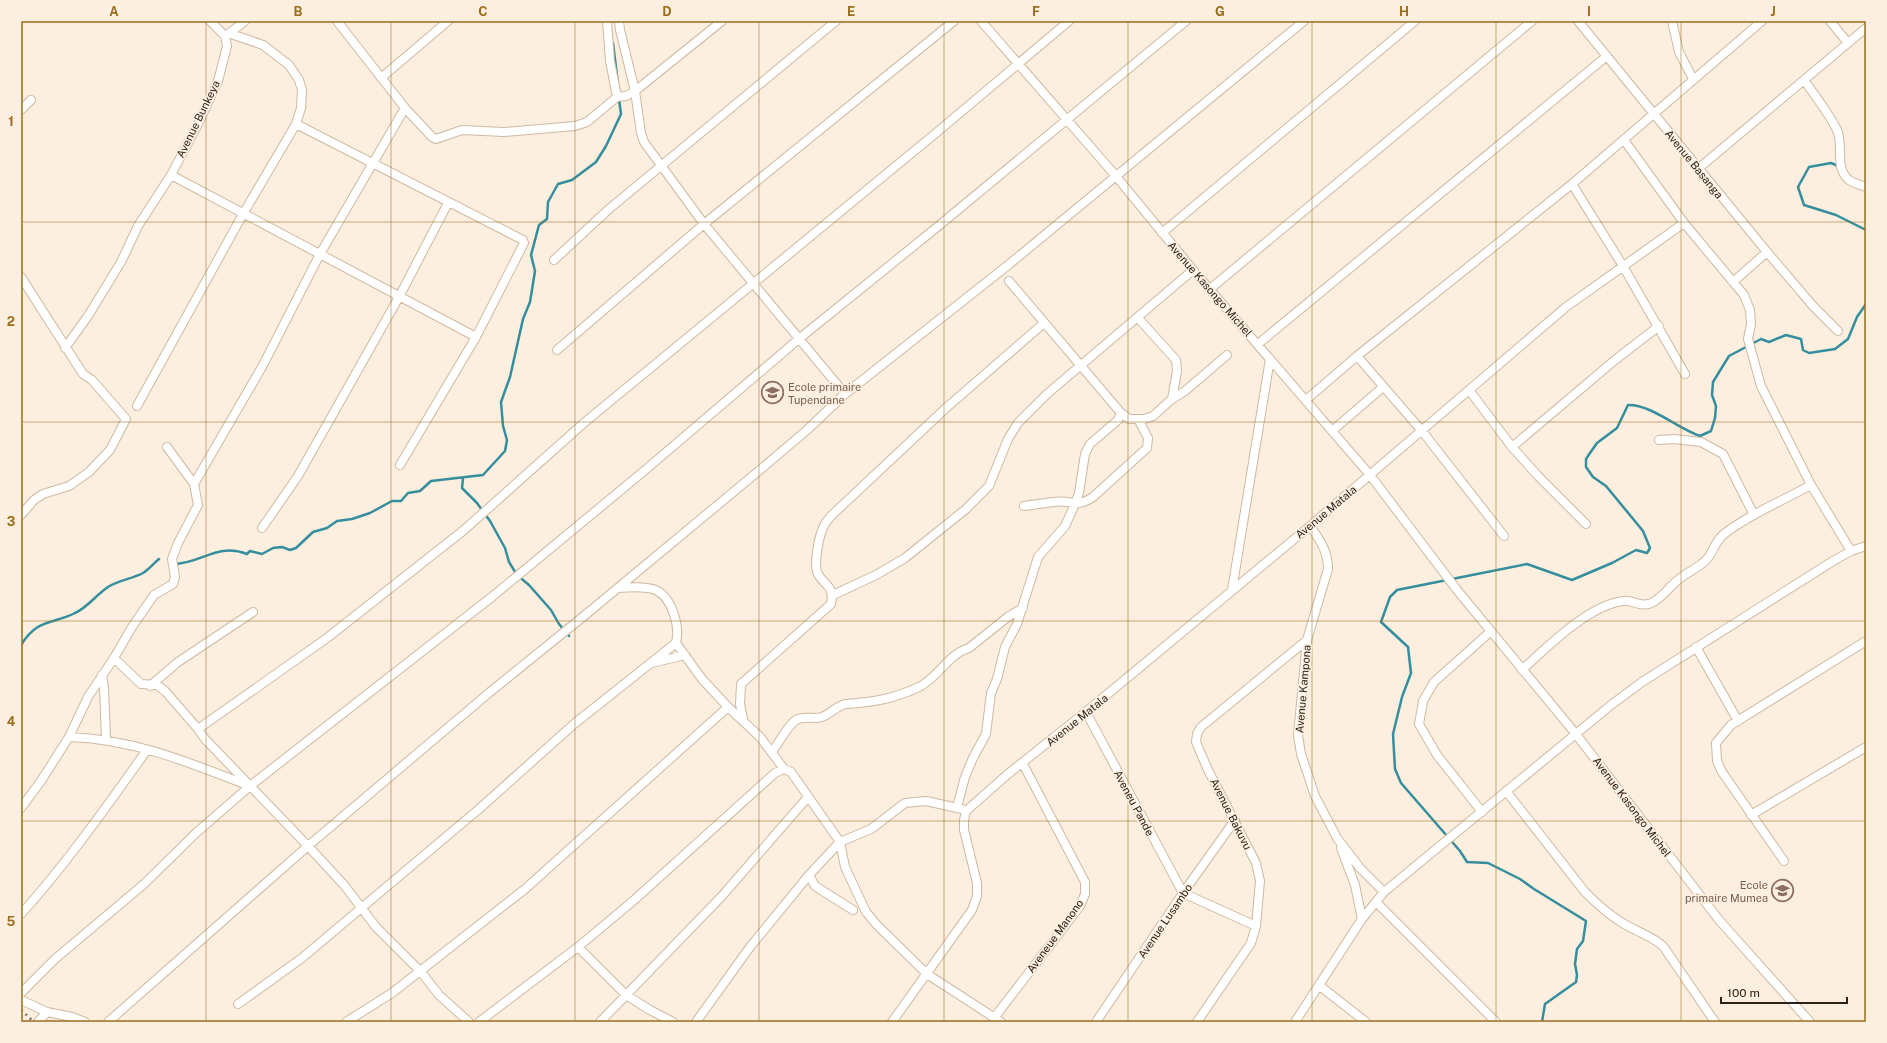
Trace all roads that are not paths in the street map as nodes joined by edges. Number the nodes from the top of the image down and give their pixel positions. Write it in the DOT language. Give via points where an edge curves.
graph roads {
  1 [pos="210,21"];
  2 [pos="245,21"];
  3 [pos="336,21"];
  4 [pos="448,21"];
  5 [pos="607,21"];
  6 [pos="619,21"];
  7 [pos="722,21"];
  8 [pos="836,21"];
  9 [pos="954,21"];
  10 [pos="981,21"];
  11 [pos="1069,21"];
  12 [pos="1186,21"];
  13 [pos="1304,21"];
  14 [pos="1415,21"];
  15 [pos="1532,21"];
  16 [pos="1578,21"];
  17 [pos="1672,21"];
  18 [pos="1762,21"];
  19 [pos="1830,21"];
  20 [pos="1866,28"];
  21 [pos="228,35"];
  22 [pos="1848,43"];
  23 [pos="1607,56"];
  24 [pos="1016,63"];
  25 [pos="381,78"];
  26 [pos="1693,79"];
  27 [pos="1804,80"];
  28 [pos="635,91"];
  29 [pos="617,97"];
  30 [pos="31,100"];
  31 [pos="405,108"];
  32 [pos="21,110"];
  33 [pos="1654,115"];
  34 [pos="1067,119"];
  35 [pos="296,124"];
  36 [pos="1624,140"];
  37 [pos="372,164"];
  38 [pos="662,165"];
  39 [pos="1698,168"];
  40 [pos="170,175"];
  41 [pos="1115,175"];
  42 [pos="1572,184"];
  43 [pos="1866,187"];
  44 [pos="448,203"];
  45 [pos="243,214"];
  46 [pos="704,224"];
  47 [pos="1684,224"];
  48 [pos="1162,233"];
  49 [pos="1767,252"];
  50 [pos="320,254"];
  51 [pos="554,260"];
  52 [pos="1623,266"];
  53 [pos="1193,270"];
  54 [pos="21,277"];
  55 [pos="1009,281"];
  56 [pos="754,282"];
  57 [pos="1733,282"];
  58 [pos="1210,289"];
  59 [pos="399,297"];
  60 [pos="1138,318"];
  61 [pos="1044,323"];
  62 [pos="1659,326"];
  63 [pos="1838,331"];
  64 [pos="476,337"];
  65 [pos="800,338"];
  66 [pos="1258,344"];
  67 [pos="65,348"];
  68 [pos="557,350"];
  69 [pos="1227,355"];
  70 [pos="1357,356"];
  71 [pos="1270,359"];
  72 [pos="1082,366"];
  73 [pos="1686,374"];
  74 [pos="1383,387"];
  75 [pos="1469,390"];
  76 [pos="845,394"];
  77 [pos="1172,399"];
  78 [pos="1306,400"];
  79 [pos="137,406"];
  80 [pos="1121,413"];
  81 [pos="1138,419"];
  82 [pos="1332,431"];
  83 [pos="1422,431"];
  84 [pos="1659,440"];
  85 [pos="167,446"];
  86 [pos="1512,446"];
  87 [pos="400,466"];
  88 [pos="1370,475"];
  89 [pos="194,484"];
  90 [pos="1811,485"];
  91 [pos="1075,504"];
  92 [pos="1024,506"];
  93 [pos="21,515"];
  94 [pos="1754,516"];
  95 [pos="1586,524"];
  96 [pos="1310,526"];
  97 [pos="262,528"];
  98 [pos="1504,536"];
  99 [pos="1866,546"];
  100 [pos="1851,551"];
  101 [pos="618,588"];
  102 [pos="1232,590"];
  103 [pos="833,595"];
  104 [pos="1023,608"];
  105 [pos="253,612"];
  106 [pos="1490,632"];
  107 [pos="1307,640"];
  108 [pos="1866,641"];
  109 [pos="676,643"];
  110 [pos="1696,648"];
  111 [pos="684,656"];
  112 [pos="114,658"];
  113 [pos="647,665"];
  114 [pos="1522,670"];
  115 [pos="102,675"];
  116 [pos="150,686"];
  117 [pos="728,707"];
  118 [pos="1086,712"];
  119 [pos="742,719"];
  120 [pos="1738,721"];
  121 [pos="198,729"];
  122 [pos="1575,733"];
  123 [pos="69,737"];
  124 [pos="106,739"];
  125 [pos="1866,747"];
  126 [pos="147,750"];
  127 [pos="772,752"];
  128 [pos="1023,764"];
  129 [pos="784,769"];
  130 [pos="250,786"];
  131 [pos="1506,792"];
  132 [pos="808,797"];
  133 [pos="957,807"];
  134 [pos="21,808"];
  135 [pos="966,811"];
  136 [pos="1482,812"];
  137 [pos="1751,815"];
  138 [pos="1235,820"];
  139 [pos="1337,838"];
  140 [pos="840,842"];
  141 [pos="308,846"];
  142 [pos="1784,861"];
  143 [pos="809,875"];
  144 [pos="1384,892"];
  145 [pos="1183,893"];
  146 [pos="1376,902"];
  147 [pos="361,907"];
  148 [pos="854,910"];
  149 [pos="21,914"];
  150 [pos="1362,919"];
  151 [pos="1256,926"];
  152 [pos="578,947"];
  153 [pos="421,972"];
  154 [pos="927,974"];
  155 [pos="1320,986"];
  156 [pos="21,992"];
  157 [pos="626,995"];
  158 [pos="21,1000"];
  159 [pos="238,1004"];
  160 [pos="47,1012"];
  161 [pos="997,1020"];
  162 [pos="38,1022"];
  163 [pos="85,1022"];
  164 [pos="108,1022"];
  165 [pos="346,1022"];
  166 [pos="469,1022"];
  167 [pos="479,1022"];
  168 [pos="600,1022"];
  169 [pos="673,1022"];
  170 [pos="696,1022"];
  171 [pos="892,1022"];
  172 [pos="1096,1022"];
  173 [pos="1196,1022"];
  174 [pos="1295,1022"];
  175 [pos="1366,1022"];
  176 [pos="1496,1022"];
  177 [pos="1715,1022"];
  178 [pos="1810,1022"];
  1 -- 21 [label="street"];
  2 -- 21 [label="street"];
  3 -- 25 [label="street"];
  4 -- 25 [label="street"];
  5 -- 29 [label="street"];
  6 -- 28 [label="street"];
  7 -- 28 [label="street"];
  8 -- 38 [label="street"];
  9 -- 46 [label="street"];
  10 -- 24 [label="street, Avenue Kasongo Michel"];
  11 -- 24 [label="street"];
  12 -- 34 [label="street"];
  13 -- 41 [label="street"];
  14 -- 48 [label="street"];
  15 -- 58 [label="street"];
  16 -- 23 [label="street, Avenue Basanga"];
  17 -- 26 [label="street" via="1679,52"];
  18 -- 26 [label="street"];
  19 -- 22 [label="street"];
  20 -- 22 [label="street"];
  21 -- 35 [label="street" via="263,45 289,66 299,80 302,90 301,108"];
  21 -- 40 [label="street, Avenue Bunkeya" via="226,54 218,81"];
  22 -- 27 [label="street"];
  23 -- 33 [label="street, Avenue Basanga"];
  23 -- 66 [label="street"];
  24 -- 34 [label="street, Avenue Kasongo Michel"];
  24 -- 56 [label="street" via="936,133"];
  25 -- 31 [label="street"];
  26 -- 33 [label="street"];
  27 -- 39 [label="street"];
  27 -- 43 [label="street" via="1837,130 1842,171 1849,180"];
  28 -- 29 [label="street"];
  28 -- 38 [label="street" via="644,142"];
  29 -- 31 [label="street" via="587,122 575,126 504,132 462,130 436,140"];
  30 -- 32 [label="street"];
  31 -- 37 [label="street"];
  33 -- 36 [label="street"];
  33 -- 39 [label="street, Avenue Basanga"];
  34 -- 41 [label="street, Avenue Kasongo Michel"];
  34 -- 65 [label="street"];
  35 -- 37 [label="street"];
  35 -- 45 [label="street"];
  36 -- 42 [label="street"];
  36 -- 47 [label="street"];
  37 -- 44 [label="street"];
  37 -- 50 [label="street"];
  38 -- 46 [label="street"];
  38 -- 51 [label="street"];
  39 -- 49 [label="street, Avenue Basanga"];
  40 -- 45 [label="street"];
  40 -- 67 [label="street, Avenue Bunkeya" via="138,226 121,262"];
  41 -- 48 [label="street, Avenue Kasongo Michel"];
  41 -- 76 [label="street" via="1007,266"];
  42 -- 52 [label="street"];
  42 -- 70 [label="street"];
  44 -- 59 [label="street"];
  44 -- 64 [label="street" via="521,239 524,243"];
  45 -- 50 [label="street"];
  45 -- 79 [label="street"];
  46 -- 56 [label="street"];
  46 -- 68 [label="street"];
  47 -- 52 [label="street, Avenue Matala"];
  47 -- 57 [label="street"];
  48 -- 53 [label="street, Avenue Kasongo Michel"];
  49 -- 57 [label="street"];
  49 -- 63 [label="street, Avenue Basanga"];
  50 -- 59 [label="street"];
  50 -- 89 [label="street" via="262,367"];
  52 -- 62 [label="street"];
  52 -- 75 [label="street, Avenue Matala" via="1566,307"];
  53 -- 58 [label="street, Avenue Kasongo Michel"];
  53 -- 60 [label="street"];
  54 -- 67 [label="street"];
  55 -- 61 [label="street"];
  56 -- 65 [label="street"];
  56 -- 121 [label="street" via="585,422 464,530 327,638"];
  57 -- 90 [label="street" via="1744,295 1750,310 1748,339 1761,386"];
  58 -- 66 [label="street, Avenue Kasongo Michel"];
  59 -- 64 [label="street"];
  59 -- 97 [label="street" via="298,476"];
  60 -- 72 [label="street"];
  60 -- 77 [label="street" via="1176,360 1177,371"];
  61 -- 72 [label="street"];
  61 -- 103 [label="street" via="936,417 823,526 816,560 817,572"];
  62 -- 73 [label="street"];
  62 -- 86 [label="street"];
  64 -- 87 [label="street"];
  65 -- 76 [label="street"];
  65 -- 130 [label="street" via="492,596"];
  66 -- 71 [label="street, Avenue Kasongo Michel"];
  67 -- 93 [label="street" via="83,374 92,380 126,419 110,450 89,472 69,486 53,490 34,500"];
  69 -- 77 [label="street"];
  70 -- 74 [label="street"];
  70 -- 78 [label="street"];
  71 -- 78 [label="street, Avenue Kasongo Michel"];
  71 -- 102 [label="street"];
  72 -- 80 [label="street"];
  72 -- 103 [label="street" via="1047,394 1018,423 1008,439 989,486 966,509 906,558"];
  74 -- 82 [label="street"];
  74 -- 83 [label="street"];
  75 -- 83 [label="street, Avenue Matala"];
  75 -- 86 [label="street"];
  76 -- 101 [label="street" via="807,430"];
  77 -- 81 [label="street" via="1152,416"];
  78 -- 82 [label="street, Avenue Kasongo Michel"];
  80 -- 81 [label="street" via="1129,419"];
  80 -- 91 [label="street" via="1118,420 1090,444 1081,468 1079,493"];
  81 -- 91 [label="street" via="1148,438 1146,448 1093,496 1085,502"];
  82 -- 88 [label="street, Avenue Kasongo Michel"];
  83 -- 88 [label="street, Avenue Matala"];
  83 -- 98 [label="street"];
  84 -- 94 [label="street" via="1701,442 1723,454"];
  85 -- 89 [label="street"];
  86 -- 95 [label="street"];
  88 -- 96 [label="street, Avenue Matala"];
  88 -- 106 [label="street, Avenue Kasongo Michel"];
  89 -- 112 [label="street" via="198,505 172,559 175,578 173,584 154,595"];
  90 -- 94 [label="street"];
  90 -- 100 [label="street"];
  91 -- 92 [label="street" via="1063,501"];
  91 -- 104 [label="street" via="1065,526 1038,557"];
  94 -- 114 [label="street" via="1724,534 1706,560 1677,580 1650,604 1624,600 1590,613"];
  96 -- 102 [label="street, Avenue Matala"];
  96 -- 107 [label="street, Avenue Kampona" via="1323,544 1328,569"];
  99 -- 100 [label="street"];
  100 -- 110 [label="street"];
  101 -- 109 [label="street" via="654,589 663,596 677,623"];
  101 -- 141 [label="street"];
  102 -- 118 [label="street, Avenue Matala"];
  103 -- 119 [label="street" via="831,604 741,684"];
  104 -- 127 [label="street" via="969,648 962,650 919,686 886,700 845,704 822,717 802,717 794,721"];
  104 -- 133 [label="street" via="1005,648 991,693 986,734 968,770"];
  105 -- 116 [label="street" via="178,662"];
  106 -- 114 [label="street, Avenue Kasongo Michel"];
  106 -- 136 [label="street" via="1434,682 1423,701 1419,724 1437,755"];
  107 -- 138 [label="street, Avenue Bakuvu" via="1201,727 1197,734 1196,742 1208,770"];
  107 -- 139 [label="street, Avenue Kampona" via="1298,735 1315,796"];
  108 -- 120 [label="street"];
  109 -- 111 [label="street"];
  109 -- 113 [label="street"];
  110 -- 120 [label="street"];
  110 -- 122 [label="street" via="1642,682"];
  111 -- 113 [label="street"];
  111 -- 117 [label="street"];
  112 -- 115 [label="street"];
  112 -- 116 [label="street" via="141,684"];
  113 -- 147 [label="street" via="574,724 479,810"];
  114 -- 122 [label="street, Avenue Kasongo Michel"];
  115 -- 123 [label="street" via="88,697"];
  115 -- 124 [label="street"];
  116 -- 121 [label="street" via="157,685 165,691"];
  117 -- 119 [label="street"];
  117 -- 153 [label="street" via="529,885"];
  118 -- 128 [label="street, Avenue Matala"];
  118 -- 145 [label="street, Aveneu Pande"];
  119 -- 127 [label="street"];
  120 -- 137 [label="street" via="1731,725 1716,743 1717,761"];
  121 -- 130 [label="street"];
  122 -- 131 [label="street"];
  122 -- 178 [label="street, Avenue Kasongo Michel" via="1719,920"];
  123 -- 124 [label="street"];
  123 -- 134 [label="street" via="42,781"];
  124 -- 126 [label="street"];
  125 -- 137 [label="street"];
  126 -- 130 [label="street" via="163,753"];
  126 -- 149 [label="street" via="94,824"];
  127 -- 129 [label="street"];
  128 -- 135 [label="street, Avenue Matala"];
  128 -- 161 [label="street, Aveneue Manono" via="1085,882 1085,894 1080,906"];
  129 -- 132 [label="street" via="791,772"];
  129 -- 152 [label="street" via="775,772 633,901"];
  130 -- 141 [label="street"];
  130 -- 156 [label="street"];
  131 -- 136 [label="street"];
  131 -- 177 [label="street" via="1597,904 1621,922 1663,946"];
  132 -- 140 [label="street"];
  132 -- 157 [label="street" via="722,896"];
  133 -- 135 [label="street"];
  133 -- 140 [label="street" via="926,801 905,802 871,829"];
  135 -- 154 [label="street" via="964,830 977,883 977,896 972,910"];
  136 -- 144 [label="street"];
  137 -- 142 [label="street"];
  138 -- 145 [label="street, Avenue Lusambo"];
  138 -- 151 [label="street, Avenue Bakuvu" via="1256,863 1260,881"];
  139 -- 144 [label="street, Avenue Kampona" via="1360,868"];
  139 -- 150 [label="street" via="1355,885"];
  140 -- 143 [label="street"];
  140 -- 154 [label="street" via="845,867 866,912"];
  141 -- 147 [label="street"];
  141 -- 164 [label="street"];
  143 -- 148 [label="street" via="815,886"];
  143 -- 170 [label="street" via="750,947"];
  144 -- 146 [label="street"];
  145 -- 151 [label="street"];
  145 -- 172 [label="street, Avenue Lusambo"];
  146 -- 150 [label="street"];
  146 -- 176 [label="street"];
  147 -- 153 [label="street" via="376,927"];
  147 -- 159 [label="street" via="302,958"];
  150 -- 155 [label="street"];
  151 -- 173 [label="street, Avenue Bakuvu" via="1252,944"];
  152 -- 157 [label="street"];
  152 -- 167 [label="street"];
  153 -- 165 [label="street" via="392,994"];
  153 -- 166 [label="street" via="439,995"];
  154 -- 161 [label="street"];
  154 -- 171 [label="street"];
  155 -- 174 [label="street"];
  155 -- 175 [label="street"];
  157 -- 168 [label="street"];
  157 -- 169 [label="street"];
  158 -- 160 [label="street"];
  160 -- 162 [label="street"];
  160 -- 163 [label="street"];
}
